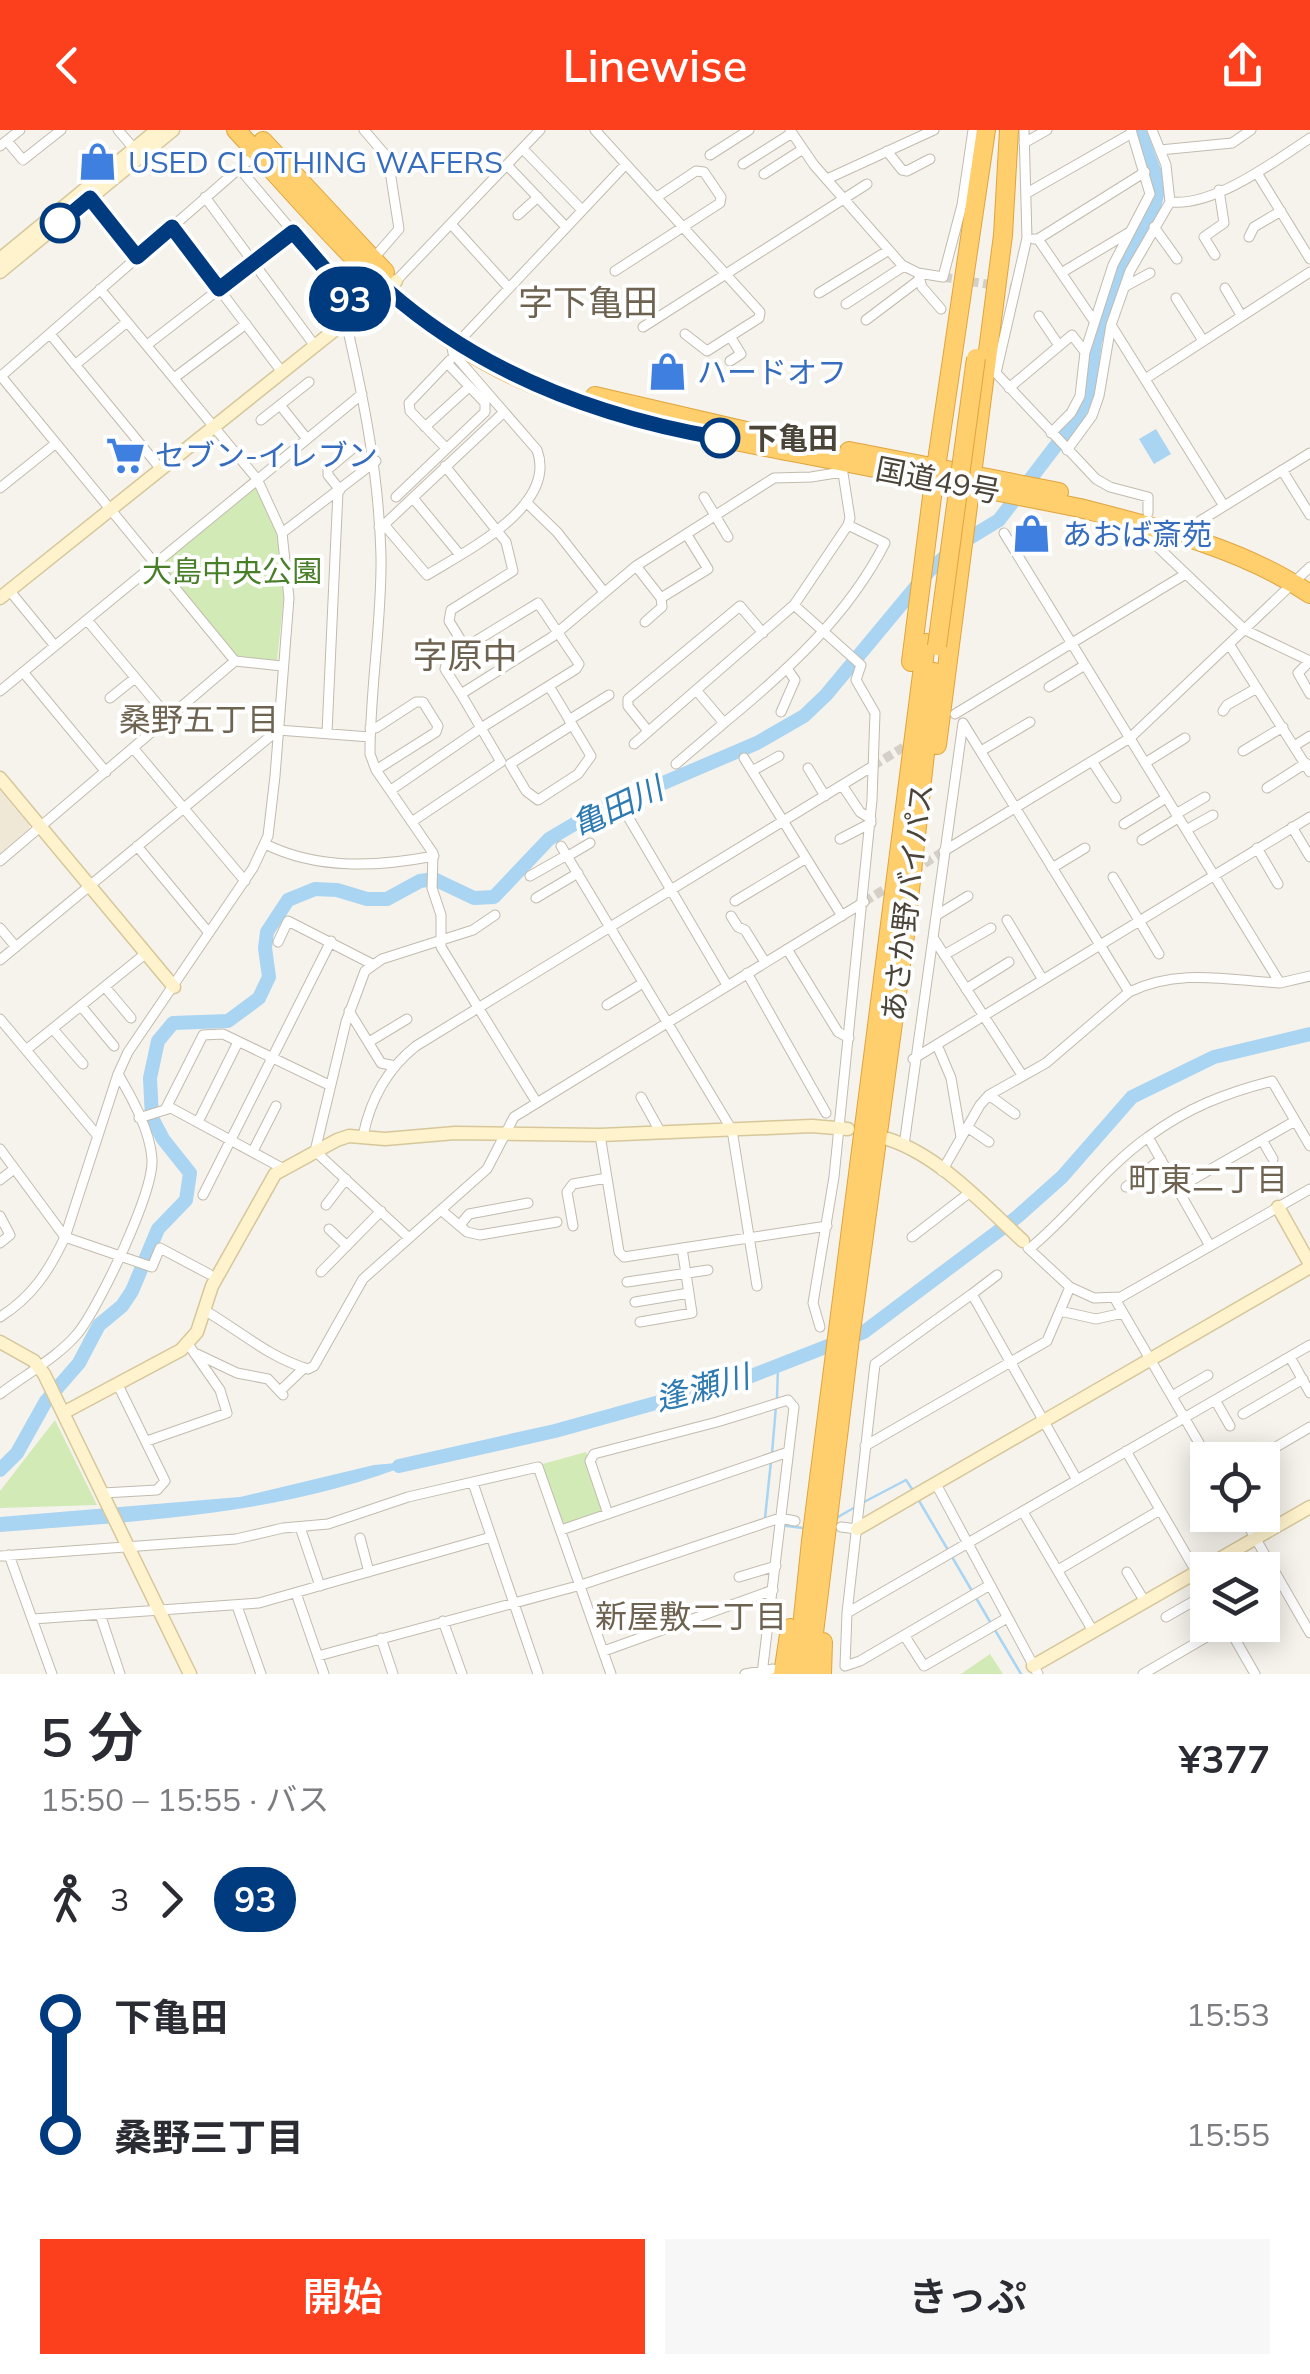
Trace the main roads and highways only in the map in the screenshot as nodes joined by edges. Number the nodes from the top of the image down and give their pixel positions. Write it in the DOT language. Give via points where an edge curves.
graph roads {
  1 [pos="236,130"];
  2 [pos="252,130"];
  3 [pos="987,130"];
  4 [pos="1006,130"];
  5 [pos="392,286"];
  6 [pos="456,342"];
  7 [pos="970,357"];
  8 [pos="935,474"];
  9 [pos="969,479"];
  10 [pos="1144,518"];
  11 [pos="1306,580"];
  12 [pos="931,644"];
  13 [pos="895,871"];
  14 [pos="905,935"];
  15 [pos="846,1314"];
  16 [pos="826,1533"];
  17 [pos="770,1671"];
  18 [pos="797,1674"];
  19 [pos="809,1674"];
  20 [pos="822,1674"];
  1 -- 5 [label="highway, 国道49号" via="326,231"];
  2 -- 5 [label="highway, 国道49号"];
  3 -- 7 [label="highway, あさか野バイパス"];
  3 -- 8 [label="highway"];
  4 -- 7 [label="highway, あさか野バイパス"];
  4 -- 9 [label="highway" via="1003,235"];
  5 -- 6 [label="highway, 国道49号"];
  6 -- 8 [label="highway, 国道49号" via="612,401"];
  6 -- 8 [label="highway, 国道49号" via="542,388 628,419 842,466"];
  7 -- 12 [label="highway, あさか野バイパス"];
  8 -- 9 [label="highway, 国道49号"];
  8 -- 13 [label="highway" via="900,752"];
  9 -- 10 [label="highway, 国道49号"];
  9 -- 14 [label="highway" via="942,715"];
  10 -- 11 [label="highway, 国道49号"];
  10 -- 11 [label="highway, 国道49号" via="1197,528"];
  12 -- 13 [label="highway, あさか野バイパス"];
  12 -- 14 [label="highway, あさか野バイパス"];
  13 -- 15 [label="highway, あさか野バイパス"];
  14 -- 15 [label="highway, あさか野バイパス"];
  15 -- 16 [label="highway, あさか野バイパス"];
  16 -- 17 [label="highway" via="800,1566"];
  16 -- 18 [label="highway, あさか野バイパス"];
  16 -- 19 [label="highway, あさか野バイパス"];
  16 -- 20 [label="highway"];
}
